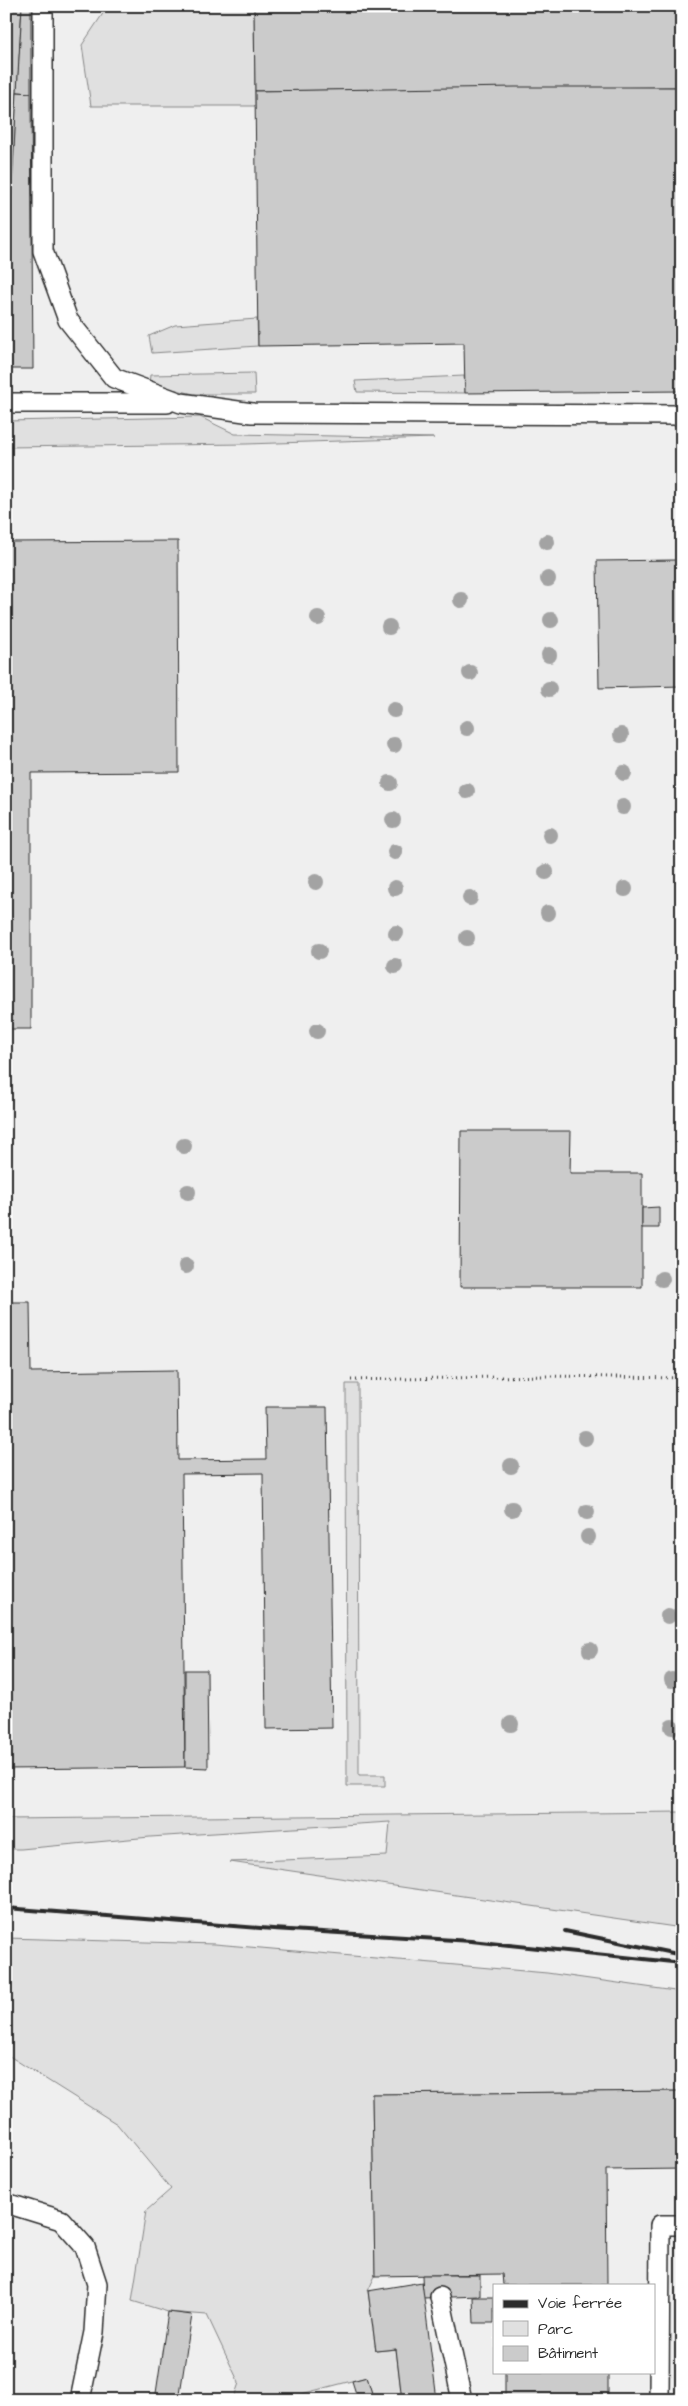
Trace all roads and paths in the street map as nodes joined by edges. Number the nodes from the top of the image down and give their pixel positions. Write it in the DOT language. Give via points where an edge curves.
graph roads {
  1 [pos="43,6"];
  2 [pos="6,403"];
  3 [pos="181,403"];
  4 [pos="682,415"];
  5 [pos="682,1378"];
  6 [pos="351,1380"];
  7 [pos="6,2203"];
  8 [pos="682,2225"];
  9 [pos="440,2297"];
  10 [pos="80,2400"];
  11 [pos="462,2400"];
  12 [pos="659,2400"];
  1 -- 3 [label="lane" via="43,251 68,320 114,378"];
  2 -- 3 [label="lane"];
  3 -- 4 [label="lane" via="252,413"];
  5 -- 6 [label="path" via="548,1376"];
  7 -- 10 [label="lane" via="61,2220 85,2246 97,2284 94,2332"];
  8 -- 12 [label="lane" via="660,2225"];
  9 -- 11 [label="lane"];
}
